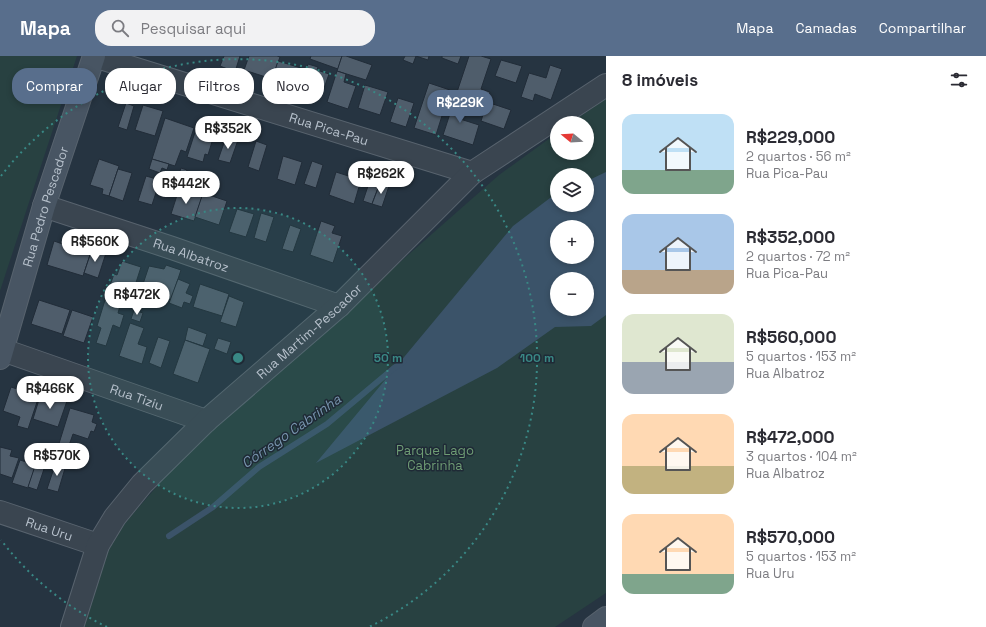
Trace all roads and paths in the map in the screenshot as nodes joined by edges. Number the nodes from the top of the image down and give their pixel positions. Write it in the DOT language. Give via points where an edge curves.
graph roads {
  1 [pos="94,56"];
  2 [pos="606,85"];
  3 [pos="472,173"];
  4 [pos="44,206"];
  5 [pos="339,306"];
  6 [pos="1,352"];
  7 [pos="206,421"];
  8 [pos="0,512"];
  9 [pos="98,545"];
  10 [pos="606,618"];
  11 [pos="72,627"];
  12 [pos="594,627"];
  1 -- 3 [label="street, Rua Pica-Pau"];
  1 -- 4 [label="street, Rua Pedro Pescador"];
  2 -- 3 [label="street, Rua Martim-Pescador"];
  3 -- 5 [label="street, Rua Martim-Pescador"];
  4 -- 5 [label="street, Rua Albatroz"];
  4 -- 6 [label="street, Rua Pedro Pescador"];
  5 -- 7 [label="street, Rua Martim-Pescador"];
  6 -- 7 [label="street, Rua Tiziu"];
  7 -- 9 [label="street, Rua Martim-Pescador" via="142,484 115,517"];
  8 -- 9 [label="street, Rua Uru"];
  9 -- 11 [label="street, Rua Martim-Pescador"];
  10 -- 12 [label="street"];
}
